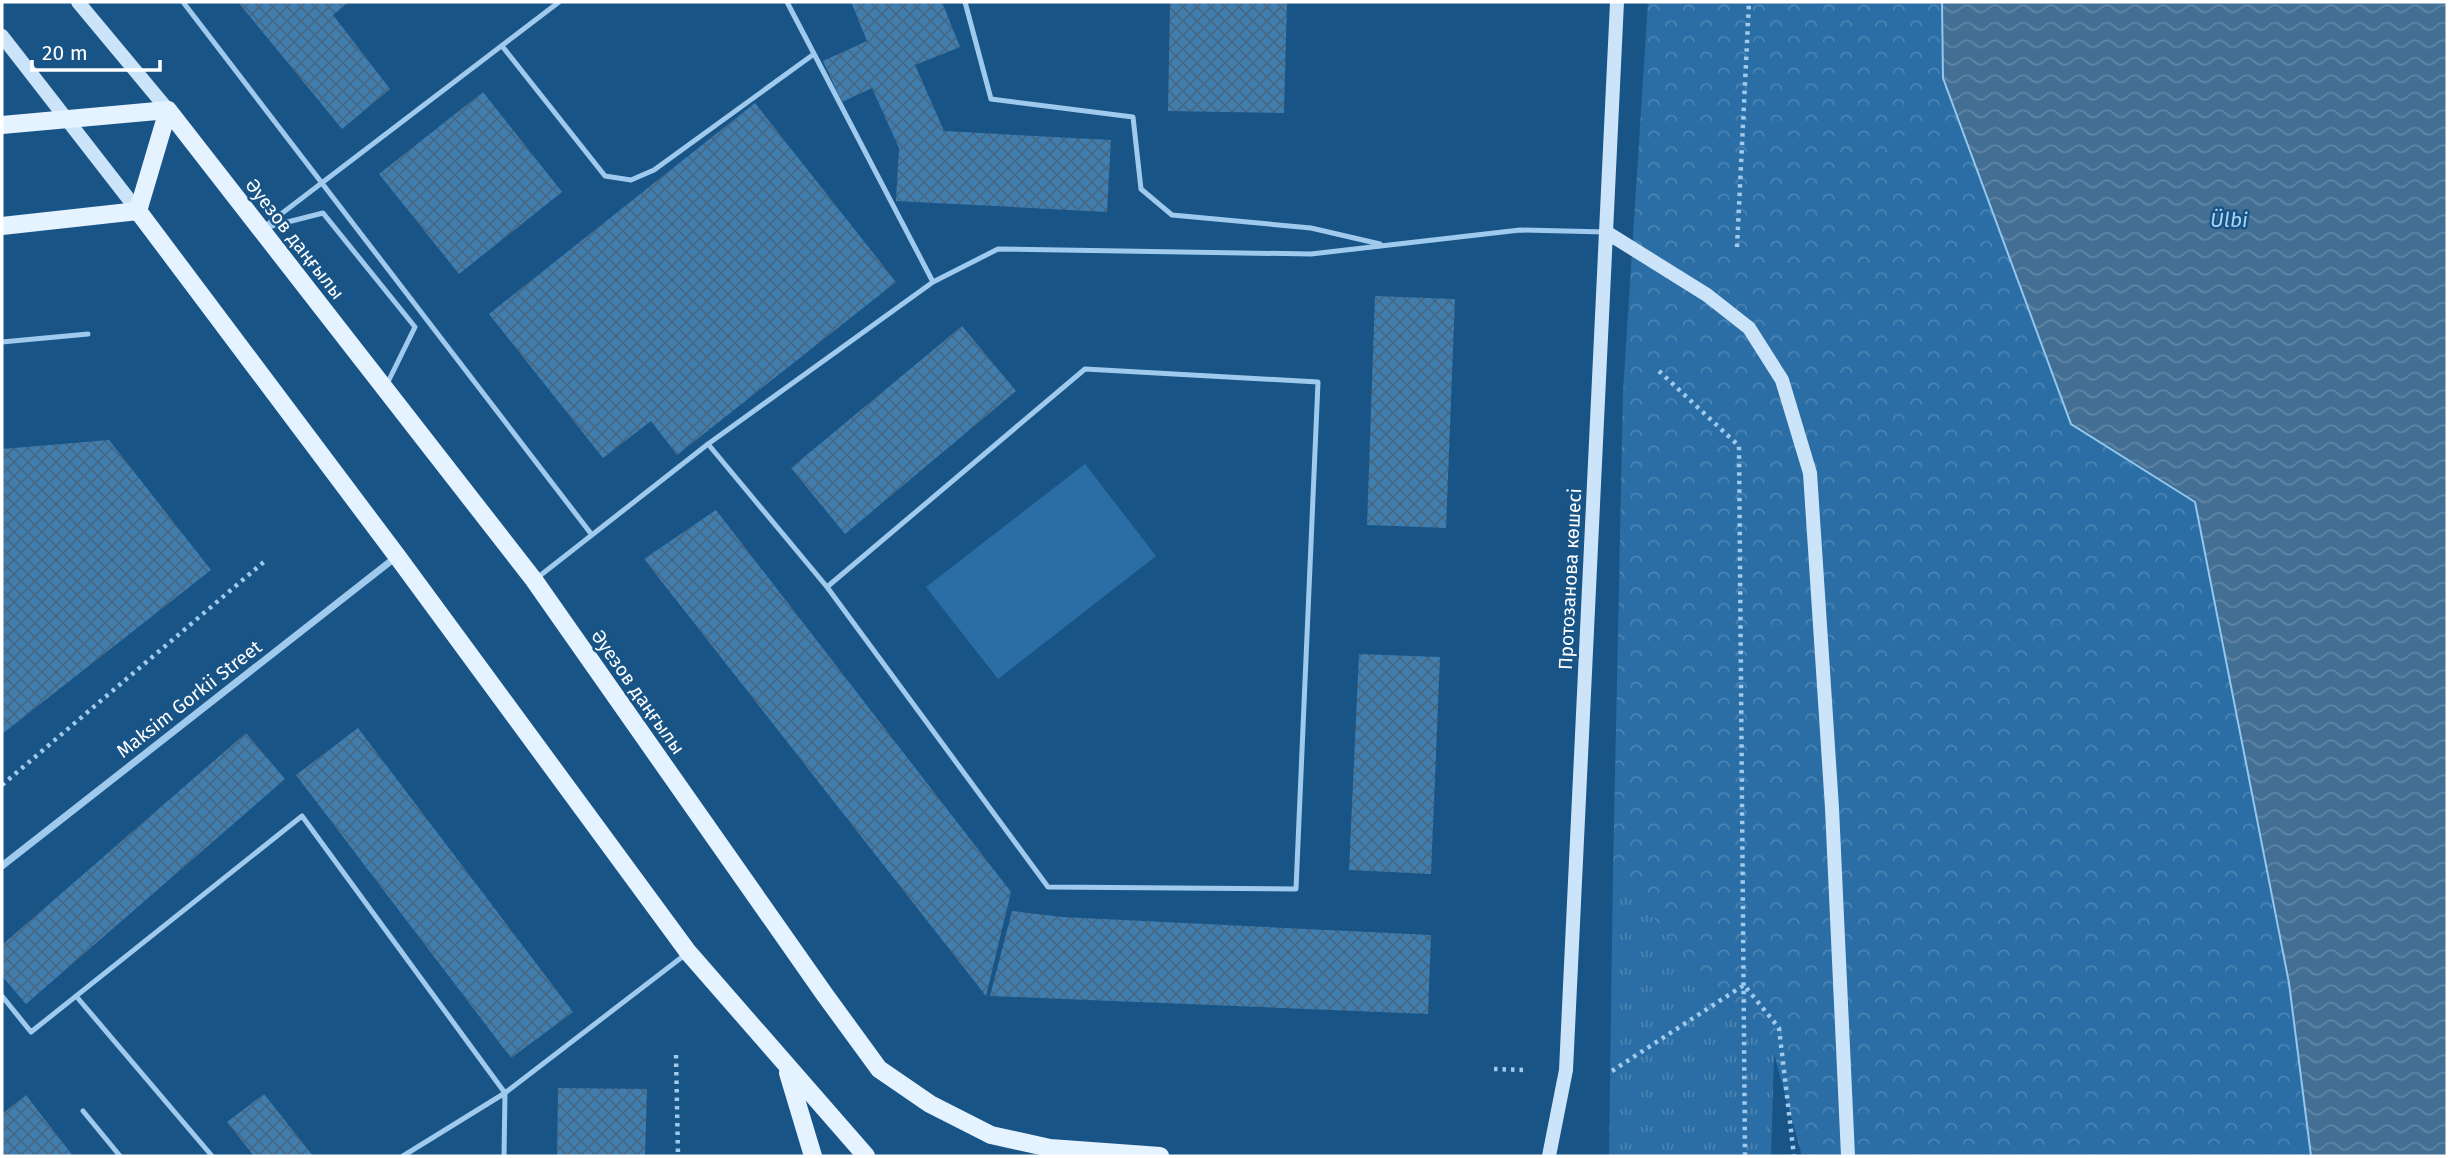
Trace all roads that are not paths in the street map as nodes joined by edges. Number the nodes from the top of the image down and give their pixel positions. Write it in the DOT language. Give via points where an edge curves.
graph roads {
  1 [pos="78,2"];
  2 [pos="183,2"];
  3 [pos="559,2"];
  4 [pos="787,2"];
  5 [pos="965,2"];
  6 [pos="1617,2"];
  7 [pos="2,36"];
  8 [pos="502,46"];
  9 [pos="814,54"];
  10 [pos="168,110"];
  11 [pos="67,120"];
  12 [pos="2,125"];
  13 [pos="322,182"];
  14 [pos="138,211"];
  15 [pos="2,226"];
  16 [pos="261,229"];
  17 [pos="1606,232"];
  18 [pos="1385,246"];
  19 [pos="933,282"];
  20 [pos="88,334"];
  21 [pos="2,342"];
  22 [pos="385,388"];
  23 [pos="708,444"];
  24 [pos="592,535"];
  25 [pos="397,556"];
  26 [pos="534,580"];
  27 [pos="827,587"];
  28 [pos="2,866"];
  29 [pos="688,952"];
  30 [pos="2,996"];
  31 [pos="76,996"];
  32 [pos="786,1066"];
  33 [pos="505,1093"];
  34 [pos="83,1111"];
  35 [pos="120,1156"];
  36 [pos="212,1156"];
  37 [pos="403,1156"];
  38 [pos="504,1156"];
  39 [pos="813,1156"];
  40 [pos="866,1156"];
  41 [pos="1160,1156"];
  42 [pos="1549,1156"];
  43 [pos="1848,1156"];
  1 -- 10 [label="main road"];
  2 -- 13 [label="lane"];
  3 -- 8 [label="lane"];
  4 -- 9 [label="lane"];
  5 -- 18 [label="lane" via="991,99 1133,117 1141,188 1172,215 1311,228"];
  6 -- 17 [label="main road, Протозанова көшесі"];
  7 -- 11 [label="main road"];
  8 -- 9 [label="lane" via="605,176 631,180 654,170"];
  8 -- 13 [label="lane"];
  9 -- 19 [label="lane"];
  10 -- 11 [label="main road"];
  10 -- 14 [label="main road"];
  10 -- 16 [label="main road, Әуезов даңғылы"];
  11 -- 12 [label="main road"];
  11 -- 14 [label="main road"];
  13 -- 16 [label="lane"];
  13 -- 24 [label="lane"];
  14 -- 15 [label="main road"];
  14 -- 25 [label="main road"];
  16 -- 22 [label="main road, Әуезов даңғылы"];
  16 -- 22 [label="lane" via="323,213 415,327"];
  17 -- 18 [label="lane" via="1520,230"];
  17 -- 42 [label="main road, Протозанова көшесі" via="1566,1070"];
  17 -- 43 [label="main road" via="1707,295 1749,328 1782,380 1810,473"];
  18 -- 19 [label="lane" via="1311,254 998,249"];
  19 -- 23 [label="lane"];
  20 -- 21 [label="lane"];
  22 -- 26 [label="main road, Әуезов даңғылы"];
  23 -- 24 [label="lane"];
  23 -- 27 [label="lane"];
  24 -- 26 [label="lane"];
  25 -- 28 [label="street, Maksim Gorkii Street"];
  25 -- 29 [label="main road"];
  26 -- 41 [label="main road, Әуезов даңғылы" via="879,1069 930,1104 991,1135 1050,1148"];
  27 -- 27 [label="lane" via="1048,887 1296,889 1318,382 1085,369"];
  29 -- 32 [label="main road"];
  29 -- 33 [label="lane"];
  30 -- 31 [label="lane" via="31,1031"];
  31 -- 33 [label="lane" via="302,816"];
  31 -- 36 [label="lane"];
  32 -- 39 [label="main road"];
  32 -- 40 [label="main road"];
  33 -- 37 [label="lane"];
  33 -- 38 [label="lane"];
  34 -- 35 [label="lane"];
}
